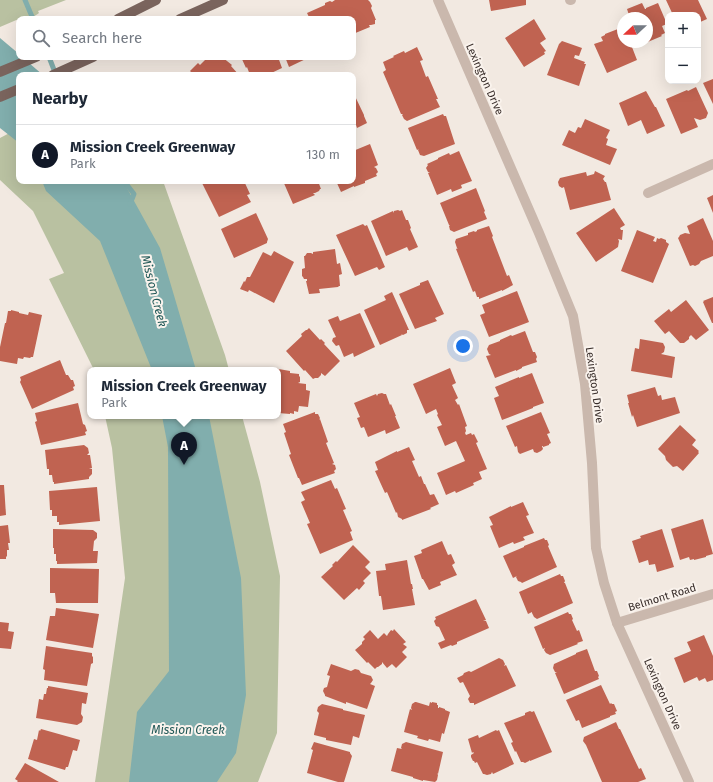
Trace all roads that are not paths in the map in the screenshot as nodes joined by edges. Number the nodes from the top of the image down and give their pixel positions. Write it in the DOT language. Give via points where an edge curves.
graph roads {
  1 [pos="156,0"];
  2 [pos="223,0"];
  3 [pos="438,0"];
  4 [pos="124,16"];
  5 [pos="187,16"];
  6 [pos="29,60"];
  7 [pos="87,60"];
  8 [pos="0,72"];
  9 [pos="60,72"];
  10 [pos="16,90"];
  11 [pos="0,97"];
  12 [pos="713,164"];
  13 [pos="648,193"];
  14 [pos="713,594"];
  15 [pos="617,623"];
  16 [pos="690,782"];
  1 -- 4 [label="main road"];
  2 -- 5 [label="main road"];
  3 -- 15 [label="street, Lexington Drive" via="573,316 584,384 592,463 596,548"];
  6 -- 8 [label="main road"];
  7 -- 9 [label="main road"];
  10 -- 11 [label="main road"];
  12 -- 13 [label="street"];
  14 -- 15 [label="street, Belmont Road"];
  15 -- 16 [label="street, Lexington Drive"];
}
